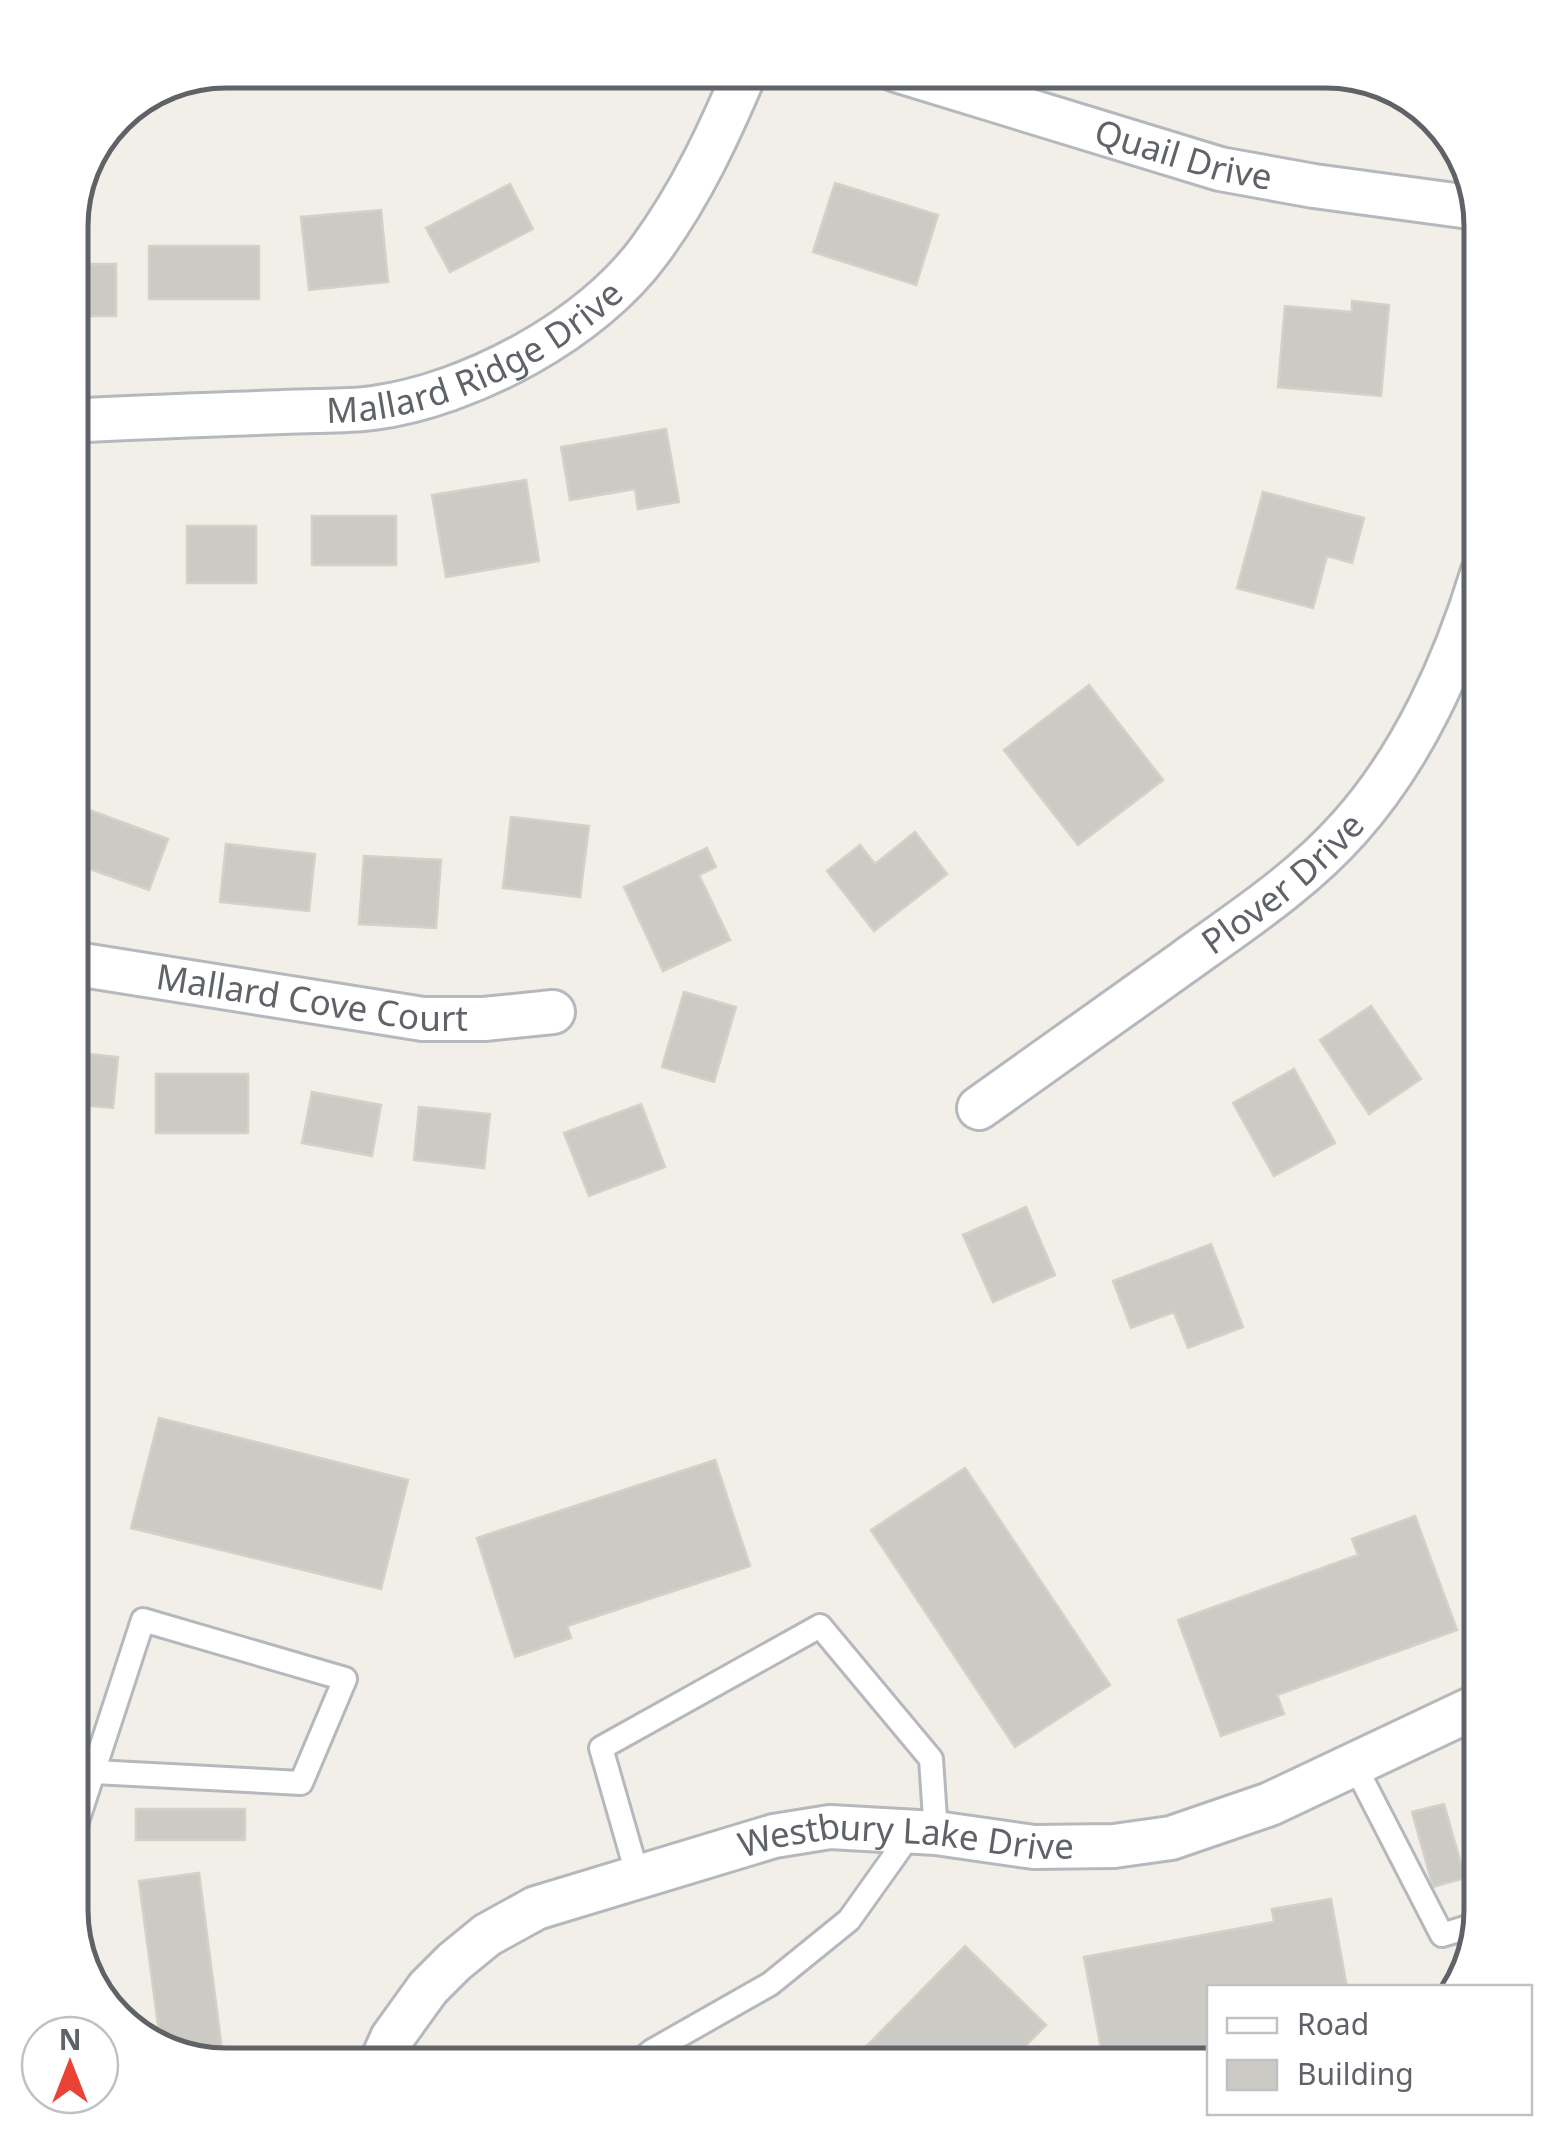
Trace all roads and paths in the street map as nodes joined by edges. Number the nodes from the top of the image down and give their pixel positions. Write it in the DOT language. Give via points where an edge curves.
graph roads {
  1 [pos="738,88"];
  2 [pos="955,88"];
  3 [pos="1463,206"];
  4 [pos="88,420"];
  5 [pos="1464,627"];
  6 [pos="88,966"];
  7 [pos="553,1012"];
  8 [pos="979,1108"];
  9 [pos="1464,1712"];
  10 [pos="1354,1764"];
  11 [pos="96,1772"];
  12 [pos="88,1794"];
  13 [pos="924,1833"];
  14 [pos="638,1877"];
  15 [pos="1463,1929"];
  16 [pos="388,2047"];
  17 [pos="660,2047"];
  1 -- 4 [label="street, Mallard Ridge Drive" via="695,182 648,253 568,328 492,372 432,396 372,408"];
  2 -- 3 [label="street, Quail Drive" via="1220,169"];
  5 -- 8 [label="street, Plover Drive" via="1396,764 1350,826 1293,884"];
  6 -- 7 [label="street, Mallard Cove Court" via="423,1019"];
  9 -- 10 [label="street, Westbury Lake Drive"];
  10 -- 13 [label="street, Westbury Lake Drive" via="1270,1804 1172,1838 1034,1847"];
  10 -- 15 [label="lane" via="1442,1936"];
  11 -- 11 [label="lane" via="143,1620 345,1679 302,1783"];
  11 -- 12 [label="lane"];
  13 -- 14 [label="street, Westbury Lake Drive" via="830,1827 774,1836"];
  13 -- 14 [label="lane" via="931,1759 820,1626 600,1748"];
  13 -- 17 [label="lane" via="850,1920 770,1984"];
  14 -- 16 [label="street, Westbury Lake Drive" via="536,1908 487,1935 428,1988"];
}
